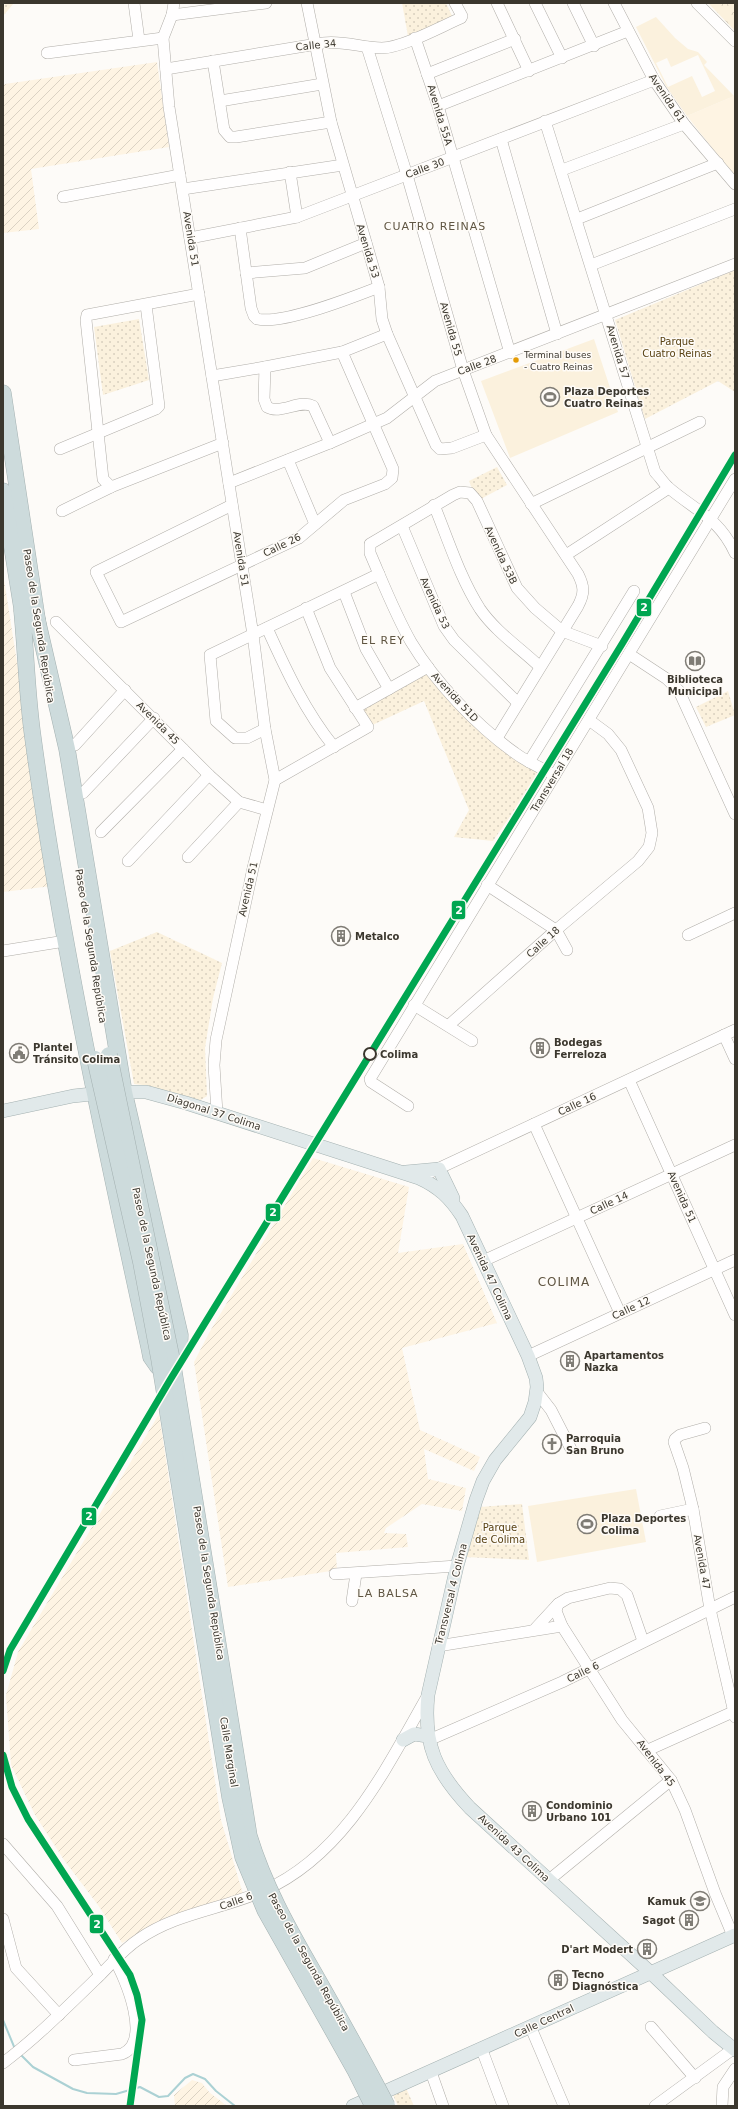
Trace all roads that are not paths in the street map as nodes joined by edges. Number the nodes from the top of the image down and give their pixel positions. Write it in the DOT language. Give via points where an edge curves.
graph roads {
  1 [pos="134,3"];
  2 [pos="174,3"];
  3 [pos="266,3"];
  4 [pos="307,3"];
  5 [pos="456,3"];
  6 [pos="497,3"];
  7 [pos="535,3"];
  8 [pos="573,3"];
  9 [pos="614,3"];
  10 [pos="697,3"];
  11 [pos="172,15"];
  12 [pos="628,31"];
  13 [pos="163,38"];
  14 [pos="414,38"];
  15 [pos="515,39"];
  16 [pos="139,40"];
  17 [pos="735,41"];
  18 [pos="314,44"];
  19 [pos="594,46"];
  20 [pos="366,47"];
  21 [pos="47,53"];
  22 [pos="562,58"];
  23 [pos="213,61"];
  24 [pos="166,69"];
  25 [pos="529,71"];
  26 [pos="427,74"];
  27 [pos="654,80"];
  28 [pos="322,84"];
  29 [pos="220,102"];
  30 [pos="438,106"];
  31 [pos="546,121"];
  32 [pos="331,122"];
  33 [pos="684,124"];
  34 [pos="501,139"];
  35 [pos="453,157"];
  36 [pos="718,163"];
  37 [pos="343,165"];
  38 [pos="562,170"];
  39 [pos="290,172"];
  40 [pos="180,175"];
  41 [pos="407,175"];
  42 [pos="735,184"];
  43 [pos="183,189"];
  44 [pos="351,196"];
  45 [pos="63,197"];
  46 [pos="735,209"];
  47 [pos="297,217"];
  48 [pos="577,219"];
  49 [pos="240,228"];
  50 [pos="190,238"];
  51 [pos="366,243"];
  52 [pos="735,264"];
  53 [pos="590,265"];
  54 [pos="246,273"];
  55 [pos="379,287"];
  56 [pos="199,294"];
  57 [pos="146,305"];
  58 [pos="606,315"];
  59 [pos="387,334"];
  60 [pos="557,334"];
  61 [pos="342,352"];
  62 [pos="510,353"];
  63 [pos="265,367"];
  64 [pos="463,370"];
  65 [pos="212,376"];
  66 [pos="3,393"];
  67 [pos="415,396"];
  68 [pos="700,422"];
  69 [pos="374,424"];
  70 [pos="99,433"];
  71 [pos="486,435"];
  72 [pos="223,443"];
  73 [pos="330,443"];
  74 [pos="648,448"];
  75 [pos="60,449"];
  76 [pos="288,460"];
  77 [pos="735,479"];
  78 [pos="229,483"];
  79 [pos="111,487"];
  80 [pos="669,488"];
  81 [pos="3,491"];
  82 [pos="530,504"];
  83 [pos="232,505"];
  84 [pos="434,505"];
  85 [pos="62,511"];
  86 [pos="711,519"];
  87 [pos="315,524"];
  88 [pos="402,526"];
  89 [pos="735,553"];
  90 [pos="566,555"];
  91 [pos="242,564"];
  92 [pos="379,574"];
  93 [pos="634,591"];
  94 [pos="344,592"];
  95 [pos="306,608"];
  96 [pos="29,613"];
  97 [pos="56,622"];
  98 [pos="266,628"];
  99 [pos="562,631"];
  100 [pos="254,636"];
  101 [pos="602,646"];
  102 [pos="629,654"];
  103 [pos="539,666"];
  104 [pos="428,667"];
  105 [pos="390,689"];
  106 [pos="125,690"];
  107 [pos="518,704"];
  108 [pos="355,708"];
  109 [pos="154,718"];
  110 [pos="589,720"];
  111 [pos="265,729"];
  112 [pos="497,738"];
  113 [pos="75,745"];
  114 [pos="334,747"];
  115 [pos="183,749"];
  116 [pos="529,762"];
  117 [pos="209,775"];
  118 [pos="555,775"];
  119 [pos="275,780"];
  120 [pos="83,793"];
  121 [pos="239,802"];
  122 [pos="267,810"];
  123 [pos="735,814"];
  124 [pos="101,832"];
  125 [pos="188,857"];
  126 [pos="128,862"];
  127 [pos="487,886"];
  128 [pos="735,913"];
  129 [pos="556,930"];
  130 [pos="688,935"];
  131 [pos="65,941"];
  132 [pos="567,950"];
  133 [pos="3,951"];
  134 [pos="414,1005"];
  135 [pos="449,1026"];
  136 [pos="735,1030"];
  137 [pos="724,1035"];
  138 [pos="472,1041"];
  139 [pos="735,1060"];
  140 [pos="629,1080"];
  141 [pos="124,1092"];
  142 [pos="94,1093"];
  143 [pos="408,1106"];
  144 [pos="4,1109"];
  145 [pos="217,1113"];
  146 [pos="534,1124"];
  147 [pos="735,1145"];
  148 [pos="439,1169"];
  149 [pos="400,1172"];
  150 [pos="672,1174"];
  151 [pos="419,1178"];
  152 [pos="462,1216"];
  153 [pos="577,1218"];
  154 [pos="735,1260"];
  155 [pos="483,1261"];
  156 [pos="715,1270"];
  157 [pos="620,1313"];
  158 [pos="735,1315"];
  159 [pos="528,1356"];
  160 [pos="168,1367"];
  161 [pos="537,1392"];
  162 [pos="705,1428"];
  163 [pos="571,1449"];
  164 [pos="692,1509"];
  165 [pos="660,1516"];
  166 [pos="458,1566"];
  167 [pos="335,1574"];
  168 [pos="356,1574"];
  169 [pos="735,1597"];
  170 [pos="352,1601"];
  171 [pos="558,1604"];
  172 [pos="710,1609"];
  173 [pos="562,1626"];
  174 [pos="534,1630"];
  175 [pos="643,1641"];
  176 [pos="438,1646"];
  177 [pos="589,1669"];
  178 [pos="428,1695"];
  179 [pos="734,1713"];
  180 [pos="410,1726"];
  181 [pos="428,1735"];
  182 [pos="403,1740"];
  183 [pos="648,1750"];
  184 [pos="671,1780"];
  185 [pos="3,1844"];
  186 [pos="549,1880"];
  187 [pos="263,1891"];
  188 [pos="3,1919"];
  189 [pos="734,1936"];
  190 [pos="7,1951"];
  191 [pos="114,1959"];
  192 [pos="651,1973"];
  193 [pos="100,1975"];
  194 [pos="59,2015"];
  195 [pos="651,2027"];
  196 [pos="531,2028"];
  197 [pos="482,2050"];
  198 [pos="734,2050"];
  199 [pos="74,2060"];
  200 [pos="3,2063"];
  201 [pos="735,2069"];
  202 [pos="431,2072"];
  203 [pos="695,2078"];
  204 [pos="379,2104"];
  205 [pos="353,2106"];
  206 [pos="443,2106"];
  207 [pos="503,2106"];
  208 [pos="564,2106"];
  209 [pos="655,2106"];
  210 [pos="722,2106"];
  1 -- 16 [label="street"];
  2 -- 11 [label="street, Avenida 51"];
  3 -- 11 [label="street"];
  4 -- 18 [label="street, Avenida 53"];
  5 -- 14 [label="street, Calle 34" via="461,17"];
  6 -- 15 [label="street"];
  7 -- 22 [label="street"];
  8 -- 19 [label="street"];
  9 -- 12 [label="street, Avenida 61"];
  10 -- 17 [label="street"];
  11 -- 13 [label="street, Avenida 51"];
  12 -- 19 [label="street"];
  12 -- 27 [label="street, Avenida 61"];
  13 -- 16 [label="street"];
  13 -- 24 [label="street, Avenida 51"];
  14 -- 20 [label="street, Calle 34" via="388,47"];
  14 -- 26 [label="street, Avenida 55A"];
  15 -- 25 [label="street"];
  15 -- 26 [label="street"];
  16 -- 21 [label="street"];
  18 -- 20 [label="street, Calle 34" via="338,42"];
  18 -- 23 [label="street, Calle 34"];
  18 -- 28 [label="street, Avenida 53"];
  19 -- 22 [label="street"];
  20 -- 41 [label="street, Avenida 55"];
  22 -- 25 [label="street"];
  23 -- 24 [label="street, Calle 34"];
  23 -- 29 [label="street"];
  24 -- 40 [label="street, Avenida 51" via="169,107"];
  25 -- 30 [label="street"];
  26 -- 30 [label="street, Avenida 55A"];
  27 -- 31 [label="street, Calle 30"];
  27 -- 33 [label="street, Avenida 61"];
  28 -- 29 [label="street"];
  28 -- 32 [label="street, Avenida 53"];
  29 -- 32 [label="street" via="224,130 228,136 236,137"];
  30 -- 35 [label="street, Avenida 55A"];
  31 -- 34 [label="street, Calle 30"];
  31 -- 38 [label="street, Avenida 57"];
  32 -- 37 [label="street, Avenida 53"];
  33 -- 36 [label="street, Avenida 61"];
  33 -- 38 [label="street"];
  34 -- 35 [label="street, Calle 30"];
  34 -- 60 [label="street"];
  35 -- 41 [label="street, Calle 30"];
  35 -- 62 [label="street, Avenida 55A"];
  36 -- 42 [label="street, Avenida 61"];
  36 -- 48 [label="street"];
  37 -- 39 [label="street"];
  37 -- 44 [label="street, Avenida 53"];
  38 -- 48 [label="street, Avenida 57"];
  39 -- 43 [label="street"];
  39 -- 47 [label="street"];
  40 -- 43 [label="street, Avenida 51"];
  40 -- 45 [label="street"];
  41 -- 44 [label="street, Calle 30"];
  41 -- 64 [label="street, Avenida 55"];
  43 -- 50 [label="street, Avenida 51"];
  44 -- 47 [label="street, Calle 30"];
  44 -- 51 [label="street, Avenida 53"];
  46 -- 53 [label="street"];
  47 -- 49 [label="street, Calle 30"];
  48 -- 53 [label="street, Avenida 57"];
  49 -- 50 [label="street, Calle 30"];
  49 -- 54 [label="street"];
  50 -- 56 [label="street, Avenida 51"];
  51 -- 54 [label="street" via="305,268"];
  51 -- 55 [label="street, Avenida 53"];
  52 -- 58 [label="street, Calle 28"];
  53 -- 58 [label="street, Avenida 57"];
  54 -- 55 [label="street" via="251,308 255,318 260,320 276,319 332,305"];
  55 -- 59 [label="street, Avenida 53" via="382,319"];
  56 -- 57 [label="street"];
  56 -- 65 [label="street, Avenida 51"];
  57 -- 70 [label="street" via="159,406 156,410"];
  57 -- 70 [label="street" via="87,315"];
  58 -- 60 [label="street, Calle 28"];
  58 -- 74 [label="street, Avenida 57"];
  59 -- 61 [label="street"];
  59 -- 67 [label="street, Avenida 53"];
  60 -- 62 [label="street, Calle 28"];
  61 -- 63 [label="street"];
  61 -- 69 [label="street"];
  62 -- 64 [label="street, Calle 28"];
  63 -- 65 [label="street"];
  63 -- 73 [label="street" via="264,399 267,407 275,410 306,404 313,406"];
  64 -- 67 [label="street, Calle 28" via="435,381"];
  64 -- 71 [label="street, Avenida 55"];
  65 -- 72 [label="street, Avenida 51"];
  66 -- 96 [label="highway, Paseo de la Segunda República"];
  67 -- 69 [label="street, Calle 28" via="397,411"];
  67 -- 71 [label="street, Avenida 53" via="433,441 440,449 452,448"];
  68 -- 74 [label="street"];
  69 -- 73 [label="street, Calle 28"];
  69 -- 87 [label="street, Calle 26" via="393,468 392,478 385,484 344,500"];
  70 -- 75 [label="street"];
  70 -- 79 [label="street" via="104,479"];
  71 -- 82 [label="street, Avenida 55"];
  72 -- 78 [label="street, Avenida 51"];
  72 -- 79 [label="street"];
  73 -- 76 [label="street, Calle 28"];
  74 -- 80 [label="street, Avenida 57" via="655,472"];
  74 -- 82 [label="street"];
  76 -- 78 [label="street, Calle 28"];
  76 -- 87 [label="street"];
  77 -- 86 [label="street, Transversal 18"];
  78 -- 83 [label="street, Avenida 51"];
  79 -- 85 [label="street"];
  80 -- 86 [label="street, Avenida 57"];
  80 -- 90 [label="street"];
  81 -- 96 [label="highway, Paseo de la Segunda República"];
  82 -- 90 [label="street, Avenida 55"];
  83 -- 91 [label="street, Avenida 51"];
  83 -- 91 [label="street, Calle 26" via="96,572 121,622"];
  84 -- 88 [label="street"];
  84 -- 99 [label="street, Avenida 53B" via="460,492 470,493 477,501 511,579 535,608"];
  84 -- 103 [label="street" via="481,609 492,623"];
  86 -- 89 [label="street, Avenida 57"];
  86 -- 102 [label="street, Transversal 18"];
  87 -- 91 [label="street, Calle 26" via="299,538"];
  88 -- 92 [label="street, Avenida 51D" via="373,541 369,546"];
  88 -- 107 [label="street, Avenida 53" via="444,626 454,640"];
  90 -- 99 [label="street, Avenida 55" via="584,589 580,602"];
  91 -- 100 [label="street, Avenida 51"];
  92 -- 94 [label="street"];
  92 -- 104 [label="street, Avenida 51D" via="403,626"];
  93 -- 101 [label="street"];
  94 -- 95 [label="street"];
  94 -- 105 [label="street" via="366,649"];
  95 -- 98 [label="street"];
  95 -- 108 [label="street" via="330,668"];
  96 -- 131 [label="highway" via="33,736"];
  96 -- 141 [label="highway" via="67,749"];
  96 -- 204 [label="highway, Paseo de la Segunda República, bridge" via="102,1057 159,1358 230,1797 243,1857 265,1910"];
  97 -- 106 [label="street, Avenida 45"];
  98 -- 100 [label="street"];
  98 -- 114 [label="street" via="294,686"];
  99 -- 101 [label="street, Avenida 53B"];
  99 -- 103 [label="street"];
  100 -- 111 [label="street, Avenida 51"];
  100 -- 111 [label="street" via="210,655 216,721 236,738 247,738"];
  101 -- 116 [label="street"];
  102 -- 110 [label="street, Transversal 18"];
  102 -- 123 [label="street" via="667,679 679,691"];
  103 -- 107 [label="street"];
  104 -- 105 [label="street"];
  104 -- 112 [label="street, Avenida 51D" via="460,705"];
  105 -- 108 [label="street"];
  106 -- 109 [label="street, Avenida 45"];
  106 -- 113 [label="street"];
  107 -- 112 [label="street"];
  108 -- 114 [label="street" via="368,727"];
  109 -- 115 [label="street, Avenida 45"];
  109 -- 120 [label="street"];
  110 -- 118 [label="street, Transversal 18"];
  110 -- 129 [label="street, Calle 18" via="608,734 621,750 648,808 652,834 649,847 638,861"];
  111 -- 119 [label="street, Avenida 51"];
  112 -- 116 [label="street, Avenida 51D"];
  114 -- 119 [label="street"];
  115 -- 117 [label="street, Avenida 45"];
  115 -- 124 [label="street"];
  116 -- 118 [label="street, Avenida 51D"];
  117 -- 121 [label="street, Avenida 45"];
  117 -- 126 [label="street"];
  118 -- 127 [label="street, Transversal 18"];
  119 -- 122 [label="street, Avenida 51"];
  121 -- 122 [label="street, Avenida 45"];
  121 -- 125 [label="street"];
  122 -- 145 [label="street, Avenida 51" via="216,1040 214,1065"];
  127 -- 129 [label="street"];
  127 -- 134 [label="street, Transversal 18"];
  128 -- 130 [label="street"];
  129 -- 132 [label="street"];
  129 -- 135 [label="street, Calle 18"];
  131 -- 133 [label="street"];
  131 -- 142 [label="highway"];
  134 -- 135 [label="street"];
  134 -- 143 [label="street, Transversal 18" via="370,1079"];
  135 -- 138 [label="street"];
  136 -- 137 [label="street, Calle 16"];
  137 -- 139 [label="street"];
  137 -- 140 [label="street, Calle 16"];
  140 -- 146 [label="street, Calle 16"];
  140 -- 150 [label="street, Avenida 51"];
  141 -- 142 [label="main road, Diagonal 37 Colima"];
  141 -- 145 [label="main road, Diagonal 37 Colima" via="158,1095"];
  141 -- 160 [label="highway" via="180,1335 175,1362"];
  142 -- 144 [label="main road, Diagonal 37 Colima"];
  142 -- 160 [label="highway" via="151,1357 158,1367"];
  145 -- 149 [label="main road, Diagonal 37 Colima"];
  146 -- 148 [label="street, Calle 16"];
  146 -- 153 [label="street"];
  147 -- 150 [label="street, Calle 14"];
  148 -- 149 [label="main road"];
  148 -- 151 [label="street, Calle 16"];
  148 -- 152 [label="main road"];
  149 -- 151 [label="main road, Diagonal 37 Colima"];
  150 -- 153 [label="street, Calle 14"];
  150 -- 156 [label="street, Avenida 51"];
  151 -- 152 [label="main road, Avenida 47 Colima" via="444,1193"];
  152 -- 155 [label="main road, Avenida 47 Colima"];
  153 -- 155 [label="street, Calle 14"];
  153 -- 157 [label="street"];
  154 -- 156 [label="street, Calle 12"];
  155 -- 159 [label="main road, Avenida 47 Colima"];
  156 -- 157 [label="street, Calle 12"];
  156 -- 158 [label="street, Avenida 51"];
  157 -- 159 [label="street, Calle 12"];
  159 -- 161 [label="main road, Avenida 47 Colima" via="536,1378"];
  160 -- 187 [label="street, Calle Marginal" via="237,1804 246,1846"];
  161 -- 163 [label="street" via="551,1410"];
  161 -- 166 [label="main road, Transversal 4 Colima" via="530,1417 495,1460 484,1480"];
  162 -- 164 [label="street, Avenida 47" via="680,1435 674,1442"];
  164 -- 165 [label="street"];
  164 -- 172 [label="street, Avenida 47"];
  166 -- 168 [label="street"];
  166 -- 176 [label="main road, Transversal 4 Colima"];
  167 -- 168 [label="street"];
  168 -- 170 [label="street"];
  169 -- 172 [label="street, Calle 6"];
  171 -- 173 [label="street, Avenida 45" via="556,1612"];
  171 -- 174 [label="street"];
  171 -- 175 [label="street" via="568,1598 610,1588 620,1589 627,1595"];
  172 -- 175 [label="street, Calle 6"];
  172 -- 179 [label="street, Avenida 47"];
  173 -- 174 [label="street"];
  173 -- 177 [label="street, Avenida 45"];
  174 -- 176 [label="street"];
  175 -- 177 [label="street, Calle 6"];
  176 -- 178 [label="main road, Transversal 4 Colima"];
  177 -- 181 [label="street, Calle 6"];
  177 -- 183 [label="street, Avenida 45" via="622,1720"];
  178 -- 180 [label="street, Calle 6"];
  178 -- 181 [label="main road, Avenida 43 Colima"];
  179 -- 183 [label="street"];
  180 -- 181 [label="main road" via="418,1726"];
  180 -- 182 [label="street, Calle 6"];
  181 -- 182 [label="main road" via="414,1734"];
  181 -- 186 [label="main road, Avenida 43 Colima" via="444,1776 454,1791"];
  182 -- 187 [label="street, Calle 6" via="364,1802 342,1831 299,1870"];
  183 -- 184 [label="street, Avenida 45"];
  184 -- 186 [label="street"];
  184 -- 189 [label="street, Avenida 45"];
  185 -- 193 [label="street" via="57,1906"];
  186 -- 192 [label="main road, Avenida 43 Colima"];
  187 -- 191 [label="street, Calle 6" via="180,1918 140,1938"];
  187 -- 204 [label="street, Calle Marginal"];
  188 -- 190 [label="street"];
  189 -- 192 [label="main road, Calle Central"];
  190 -- 194 [label="street" via="16,1968"];
  191 -- 193 [label="street, Calle 6"];
  191 -- 199 [label="street" via="122,1973 133,2007 136,2035 132,2046 129,2051 122,2054"];
  192 -- 196 [label="main road, Calle Central"];
  192 -- 198 [label="main road, Avenida 43 Colima"];
  193 -- 194 [label="street, Calle 6"];
  194 -- 200 [label="street, Calle 6"];
  195 -- 203 [label="street"];
  196 -- 197 [label="main road, Calle Central"];
  196 -- 208 [label="street"];
  197 -- 202 [label="main road, Calle Central"];
  197 -- 207 [label="street"];
  198 -- 203 [label="street"];
  201 -- 210 [label="street" via="723,2087"];
  202 -- 204 [label="main road, Calle Central"];
  202 -- 206 [label="street"];
  203 -- 209 [label="street"];
  204 -- 205 [label="main road, Calle Central"];
}
